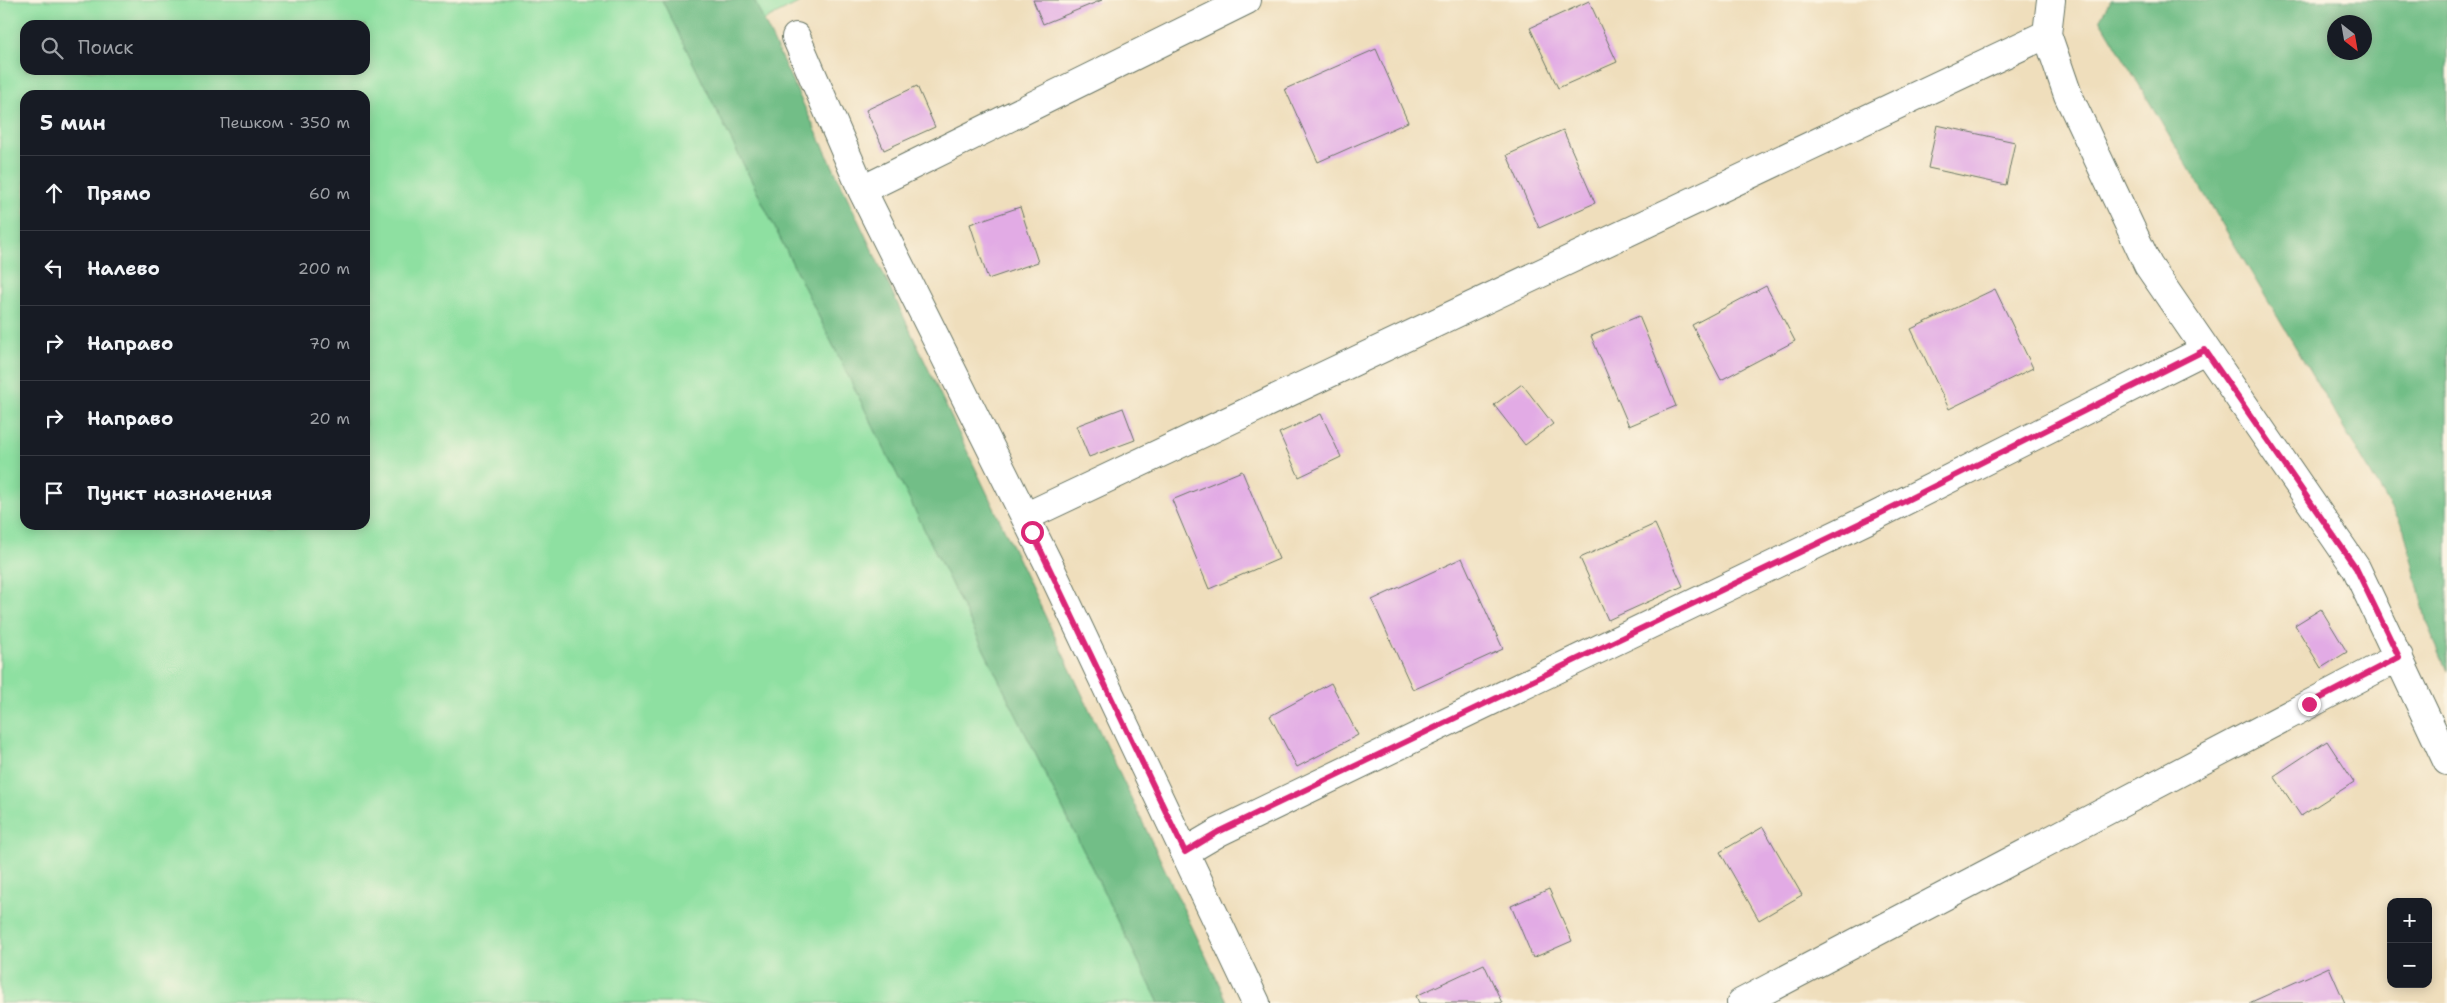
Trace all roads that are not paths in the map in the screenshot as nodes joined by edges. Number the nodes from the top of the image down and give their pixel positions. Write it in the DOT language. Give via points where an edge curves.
graph roads {
  1 [pos="1246,0"];
  2 [pos="2051,0"];
  3 [pos="2047,34"];
  4 [pos="796,37"];
  5 [pos="862,190"];
  6 [pos="2205,350"];
  7 [pos="1025,517"];
  8 [pos="2399,657"];
  9 [pos="2447,761"];
  10 [pos="1185,852"];
  11 [pos="1256,1003"];
  12 [pos="1740,1003"];
  1 -- 5 [label="street"];
  2 -- 3 [label="street"];
  3 -- 6 [label="street" via="2068,95 2148,266"];
  3 -- 7 [label="street"];
  4 -- 5 [label="street"];
  5 -- 7 [label="street"];
  6 -- 8 [label="street" via="2356,568"];
  6 -- 10 [label="street" via="1875,516 1228,828"];
  7 -- 10 [label="street"];
  8 -- 9 [label="street"];
  8 -- 12 [label="street"];
  10 -- 11 [label="street"];
}
